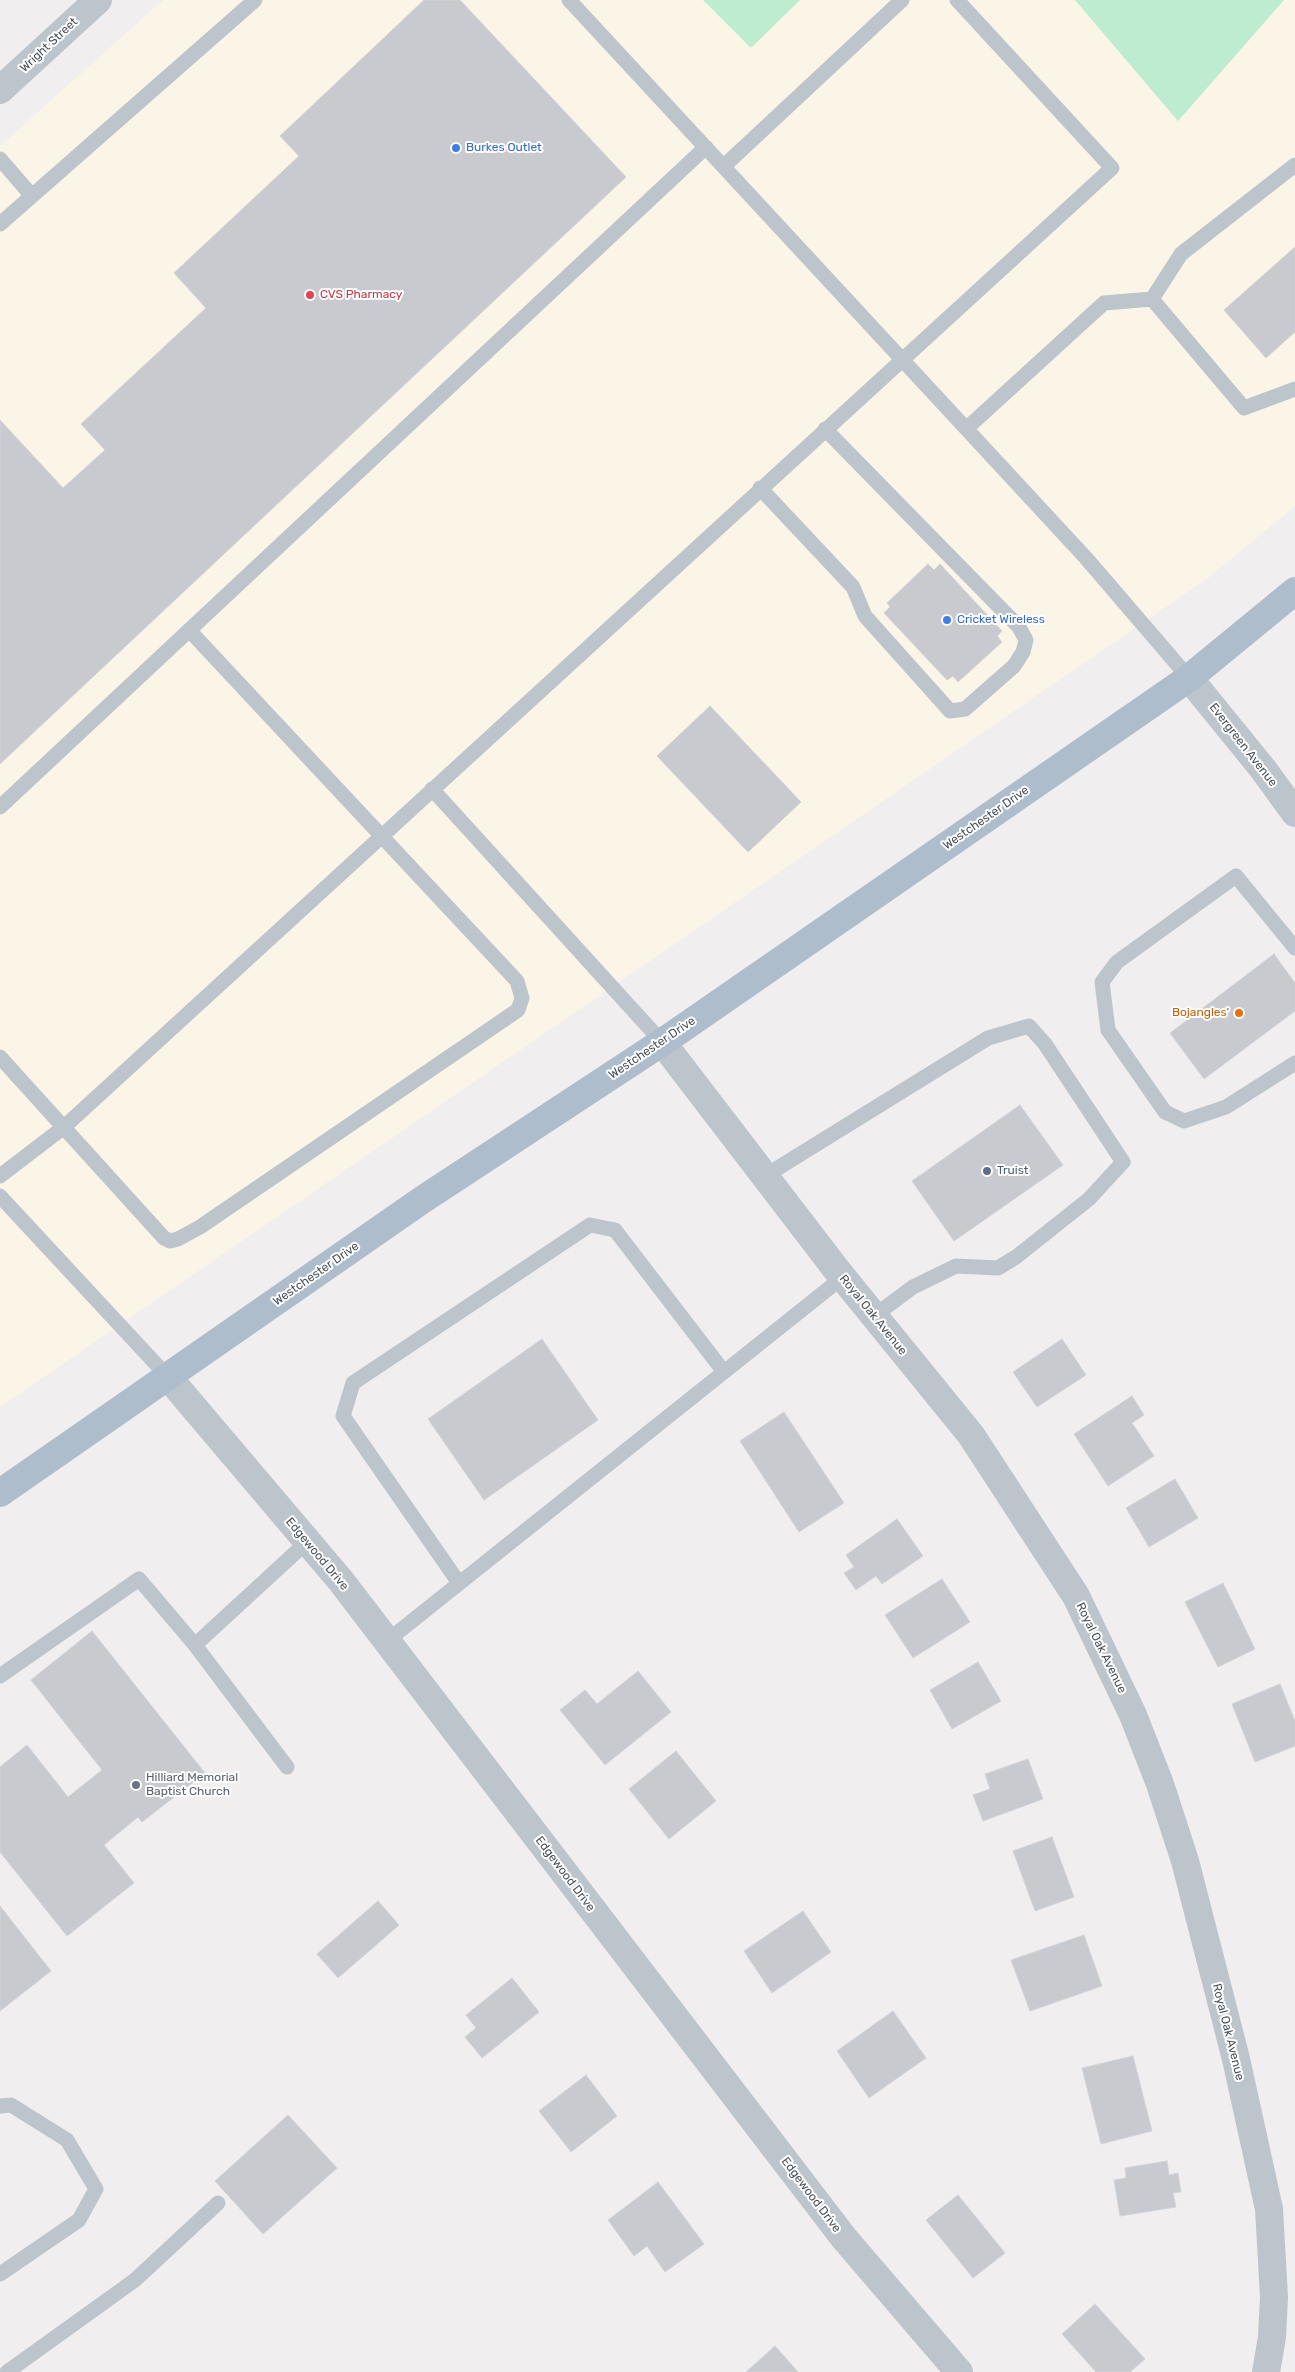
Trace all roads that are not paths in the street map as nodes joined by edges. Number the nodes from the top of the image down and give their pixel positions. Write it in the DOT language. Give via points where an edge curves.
graph roads {
  1 [pos="98,0"];
  2 [pos="255,0"];
  3 [pos="569,0"];
  4 [pos="902,0"];
  5 [pos="957,0"];
  6 [pos="0,90"];
  7 [pos="706,147"];
  8 [pos="0,158"];
  9 [pos="1295,165"];
  10 [pos="724,166"];
  11 [pos="32,196"];
  12 [pos="0,224"];
  13 [pos="1152,299"];
  14 [pos="902,359"];
  15 [pos="1295,390"];
  16 [pos="966,428"];
  17 [pos="826,429"];
  18 [pos="760,488"];
  19 [pos="1295,591"];
  20 [pos="189,630"];
  21 [pos="1189,678"];
  22 [pos="432,789"];
  23 [pos="0,807"];
  24 [pos="1295,812"];
  25 [pos="381,835"];
  26 [pos="1293,940"];
  27 [pos="662,1042"];
  28 [pos="0,1057"];
  29 [pos="1295,1063"];
  30 [pos="64,1127"];
  31 [pos="0,1176"];
  32 [pos="765,1176"];
  33 [pos="0,1196"];
  34 [pos="842,1277"];
  35 [pos="874,1316"];
  36 [pos="724,1372"];
  37 [pos="168,1377"];
  38 [pos="0,1493"];
  39 [pos="307,1542"];
  40 [pos="459,1583"];
  41 [pos="386,1641"];
  42 [pos="195,1645"];
  43 [pos="0,1676"];
  44 [pos="287,1767"];
  45 [pos="0,2106"];
  46 [pos="218,2203"];
  47 [pos="0,2274"];
  48 [pos="7,2372"];
  49 [pos="960,2372"];
  50 [pos="1266,2372"];
  1 -- 6 [label="street, Wright Street"];
  2 -- 11 [label="lane"];
  3 -- 7 [label="lane"];
  4 -- 10 [label="lane"];
  5 -- 14 [label="lane" via="1112,168"];
  7 -- 10 [label="lane"];
  7 -- 20 [label="lane"];
  8 -- 11 [label="lane"];
  9 -- 13 [label="lane" via="1180,254"];
  10 -- 14 [label="lane"];
  11 -- 12 [label="lane"];
  13 -- 15 [label="lane" via="1244,408"];
  13 -- 16 [label="lane" via="1104,303"];
  14 -- 16 [label="lane"];
  14 -- 17 [label="lane"];
  16 -- 21 [label="lane" via="1086,558"];
  17 -- 18 [label="lane"];
  17 -- 18 [label="lane" via="1019,627 1026,640 1024,652 1014,666 966,709 950,711 865,616 852,587"];
  18 -- 22 [label="lane"];
  19 -- 21 [label="main road, Westchester Drive"];
  20 -- 23 [label="lane"];
  20 -- 25 [label="lane"];
  21 -- 24 [label="street, Evergreen Avenue"];
  21 -- 27 [label="main road, Westchester Drive"];
  22 -- 25 [label="lane"];
  22 -- 27 [label="lane"];
  25 -- 30 [label="lane"];
  25 -- 30 [label="lane" via="517,981 522,998 518,1010 178,1239 170,1241 164,1238"];
  26 -- 29 [label="lane" via="1236,876 1117,962 1102,982 1108,1030 1165,1112 1184,1121 1226,1107"];
  27 -- 32 [label="street, Royal Oak Avenue"];
  27 -- 37 [label="main road, Westchester Drive" via="422,1200"];
  28 -- 30 [label="lane"];
  30 -- 31 [label="lane"];
  32 -- 34 [label="street, Royal Oak Avenue"];
  32 -- 35 [label="lane" via="988,1038 1029,1026 1045,1044 1123,1162 1090,1199 998,1268 956,1266 913,1287"];
  33 -- 37 [label="lane"];
  34 -- 35 [label="street, Royal Oak Avenue"];
  34 -- 36 [label="lane"];
  35 -- 50 [label="street, Royal Oak Avenue" via="971,1435 1076,1596 1133,1715 1156,1776 1202,1927 1236,2059 1269,2209 1274,2297"];
  36 -- 40 [label="lane"];
  36 -- 40 [label="lane" via="615,1230 590,1225 353,1382 343,1416"];
  37 -- 38 [label="main road, Westchester Drive"];
  37 -- 39 [label="street, Edgewood Drive"];
  39 -- 41 [label="street, Edgewood Drive"];
  39 -- 42 [label="lane"];
  40 -- 41 [label="lane"];
  41 -- 49 [label="street, Edgewood Drive" via="844,2238"];
  42 -- 43 [label="lane" via="139,1579"];
  42 -- 44 [label="lane"];
  45 -- 47 [label="lane" via="11,2105 67,2140 96,2189 79,2220"];
  46 -- 48 [label="lane" via="135,2280"];
}
